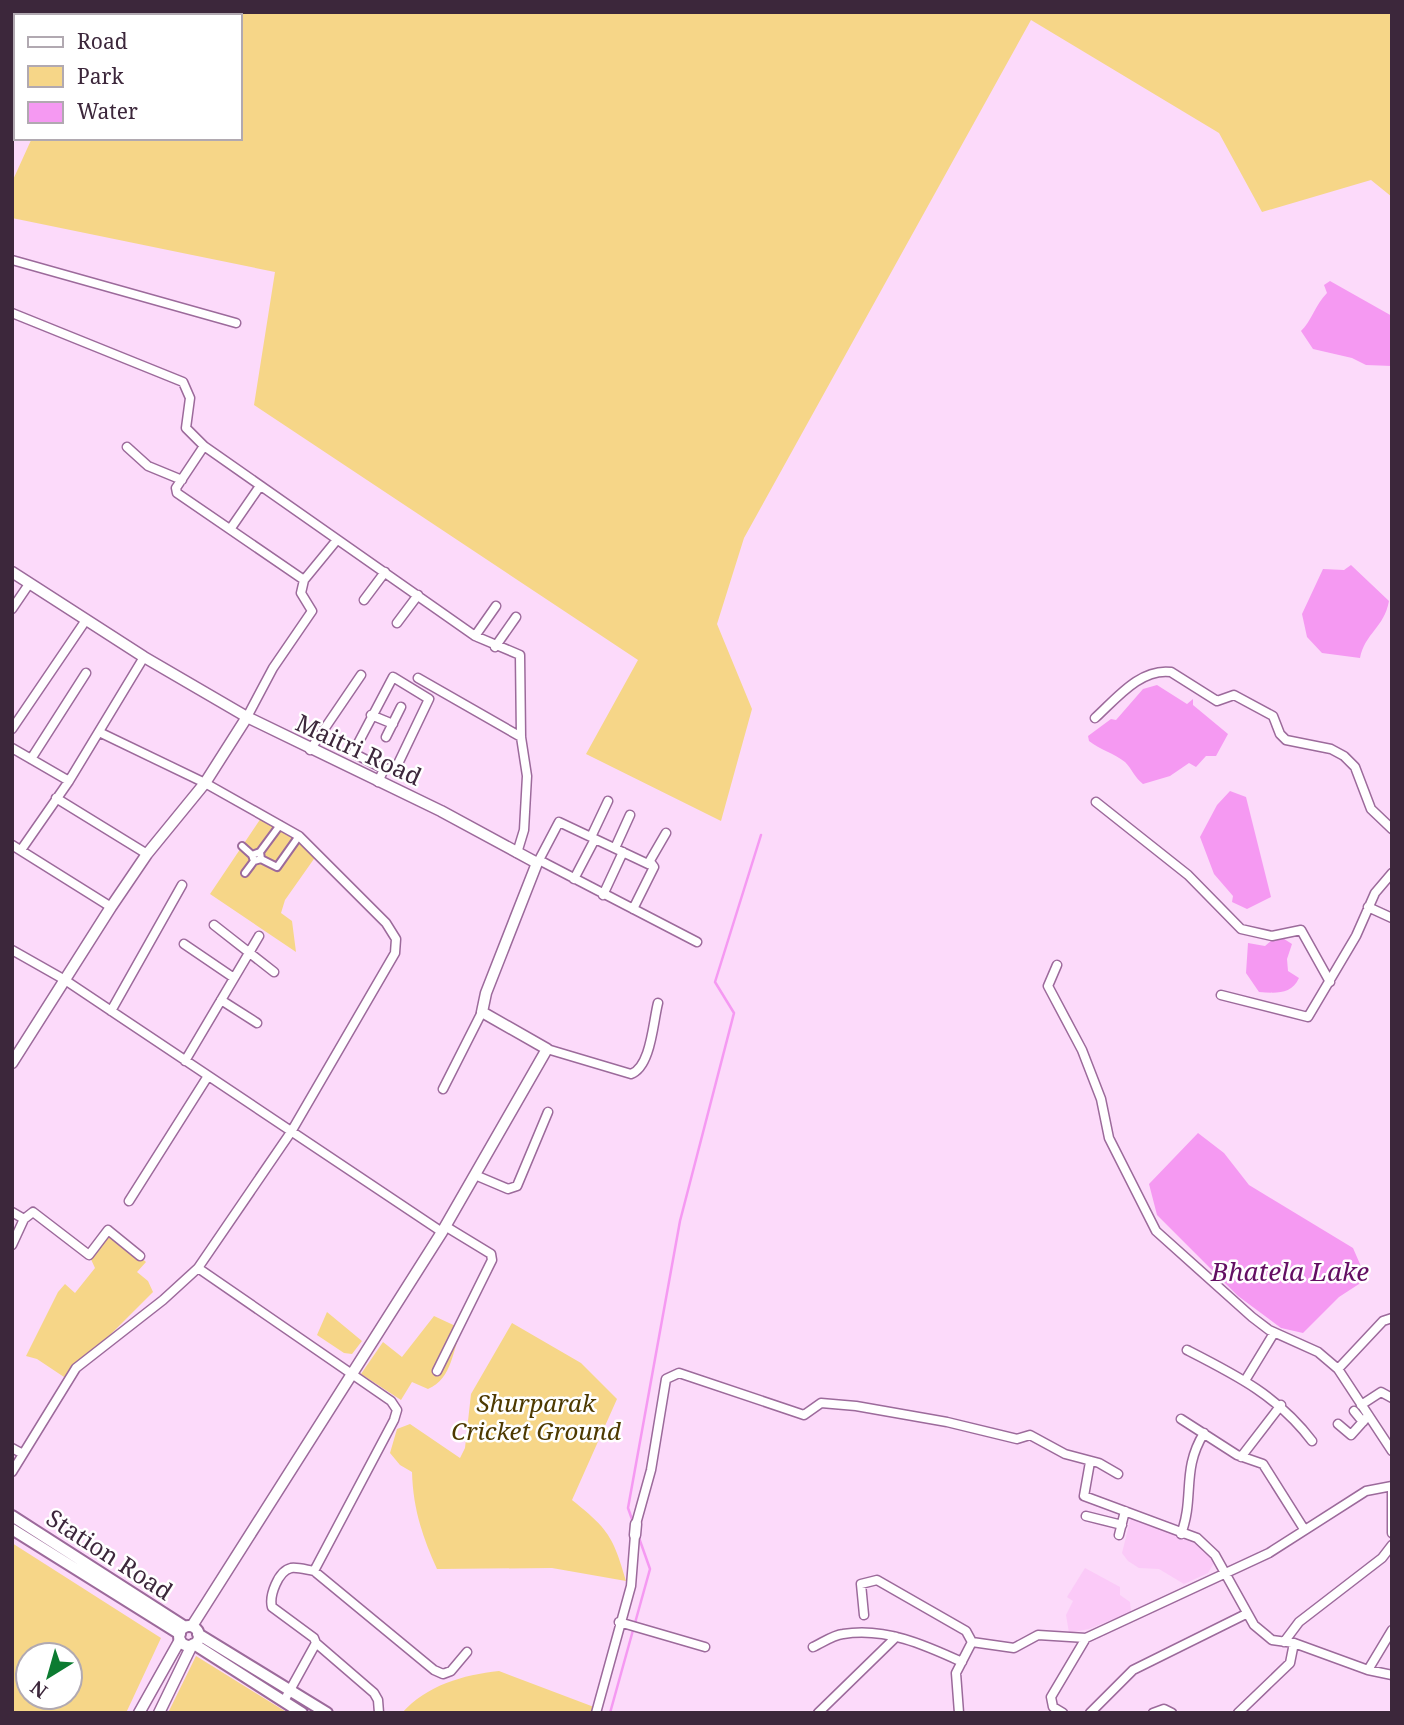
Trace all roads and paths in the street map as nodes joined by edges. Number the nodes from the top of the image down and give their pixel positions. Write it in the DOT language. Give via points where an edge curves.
graph roads {
  1 [pos="12,260"];
  2 [pos="12,313"];
  3 [pos="236,323"];
  4 [pos="204,446"];
  5 [pos="127,447"];
  6 [pos="181,480"];
  7 [pos="260,486"];
  8 [pos="231,528"];
  9 [pos="336,541"];
  10 [pos="12,572"];
  11 [pos="385,572"];
  12 [pos="304,580"];
  13 [pos="29,584"];
  14 [pos="418,595"];
  15 [pos="365,600"];
  16 [pos="496,606"];
  17 [pos="12,609"];
  18 [pos="516,617"];
  19 [pos="86,620"];
  20 [pos="397,623"];
  21 [pos="475,636"];
  22 [pos="495,647"];
  23 [pos="144,657"];
  24 [pos="86,673"];
  25 [pos="360,675"];
  26 [pos="418,678"];
  27 [pos="401,707"];
  28 [pos="372,715"];
  29 [pos="247,718"];
  30 [pos="1095,718"];
  31 [pos="393,724"];
  32 [pos="12,729"];
  33 [pos="99,732"];
  34 [pos="386,737"];
  35 [pos="521,737"];
  36 [pos="12,748"];
  37 [pos="310,750"];
  38 [pos="31,759"];
  39 [pos="384,769"];
  40 [pos="69,782"];
  41 [pos="378,782"];
  42 [pos="205,783"];
  43 [pos="55,799"];
  44 [pos="608,801"];
  45 [pos="1096,802"];
  46 [pos="630,815"];
  47 [pos="280,825"];
  48 [pos="1392,830"];
  49 [pos="666,833"];
  50 [pos="299,836"];
  51 [pos="593,838"];
  52 [pos="12,845"];
  53 [pos="243,846"];
  54 [pos="21,850"];
  55 [pos="619,850"];
  56 [pos="517,853"];
  57 [pos="147,854"];
  58 [pos="257,857"];
  59 [pos="538,862"];
  60 [pos="651,863"];
  61 [pos="245,873"];
  62 [pos="1392,873"];
  63 [pos="574,879"];
  64 [pos="182,885"];
  65 [pos="603,895"];
  66 [pos="111,906"];
  67 [pos="1368,907"];
  68 [pos="634,909"];
  69 [pos="1392,918"];
  70 [pos="214,925"];
  71 [pos="259,936"];
  72 [pos="697,942"];
  73 [pos="184,944"];
  74 [pos="12,950"];
  75 [pos="249,952"];
  76 [pos="1057,965"];
  77 [pos="274,972"];
  78 [pos="234,978"];
  79 [pos="65,980"];
  80 [pos="1330,982"];
  81 [pos="1221,995"];
  82 [pos="221,1000"];
  83 [pos="658,1003"];
  84 [pos="111,1011"];
  85 [pos="482,1012"];
  86 [pos="257,1023"];
  87 [pos="547,1049"];
  88 [pos="186,1061"];
  89 [pos="12,1063"];
  90 [pos="208,1076"];
  91 [pos="443,1089"];
  92 [pos="548,1112"];
  93 [pos="291,1132"];
  94 [pos="475,1175"];
  95 [pos="129,1201"];
  96 [pos="12,1212"];
  97 [pos="24,1219"];
  98 [pos="444,1229"];
  99 [pos="12,1245"];
  100 [pos="139,1256"];
  101 [pos="198,1268"];
  102 [pos="1391,1319"];
  103 [pos="1274,1333"];
  104 [pos="1187,1350"];
  105 [pos="1338,1368"];
  106 [pos="437,1371"];
  107 [pos="351,1376"];
  108 [pos="1246,1379"];
  109 [pos="1392,1398"];
  110 [pos="1281,1405"];
  111 [pos="1357,1408"];
  112 [pos="1181,1419"];
  113 [pos="1366,1419"];
  114 [pos="1338,1424"];
  115 [pos="1204,1433"];
  116 [pos="1312,1441"];
  117 [pos="12,1448"];
  118 [pos="1392,1451"];
  119 [pos="23,1454"];
  120 [pos="1241,1457"];
  121 [pos="1090,1462"];
  122 [pos="12,1472"];
  123 [pos="1118,1474"];
  124 [pos="1392,1487"];
  125 [pos="1125,1511"];
  126 [pos="1086,1516"];
  127 [pos="14,1525"];
  128 [pos="1122,1525"];
  129 [pos="1304,1529"];
  130 [pos="1392,1533"];
  131 [pos="1181,1534"];
  132 [pos="1119,1535"];
  133 [pos="1392,1545"];
  134 [pos="314,1572"];
  135 [pos="1224,1572"];
  136 [pos="1246,1614"];
  137 [pos="864,1615"];
  138 [pos="619,1622"];
  139 [pos="1392,1630"];
  140 [pos="189,1636"];
  141 [pos="896,1637"];
  142 [pos="1086,1638"];
  143 [pos="972,1642"];
  144 [pos="1284,1642"];
  145 [pos="316,1643"];
  146 [pos="1294,1643"];
  147 [pos="705,1647"];
  148 [pos="813,1647"];
  149 [pos="467,1652"];
  150 [pos="962,1662"];
  151 [pos="1368,1670"];
  152 [pos="1392,1675"];
  153 [pos="290,1689"];
  154 [pos="284,1701"];
  155 [pos="139,1713"];
  156 [pos="159,1713"];
  157 [pos="302,1713"];
  158 [pos="327,1713"];
  159 [pos="379,1713"];
  160 [pos="596,1713"];
  161 [pos="818,1713"];
  162 [pos="959,1713"];
  163 [pos="1063,1713"];
  164 [pos="1090,1713"];
  165 [pos="1153,1713"];
  166 [pos="1172,1713"];
  167 [pos="1238,1713"];
  1 -- 3 [label="street"];
  2 -- 4 [label="street" via="183,383 190,398 186,428"];
  4 -- 6 [label="street"];
  4 -- 7 [label="street"];
  5 -- 6 [label="street" via="148,466"];
  6 -- 8 [label="street" via="177,493"];
  7 -- 8 [label="street"];
  7 -- 9 [label="street"];
  8 -- 12 [label="street"];
  9 -- 11 [label="street" via="346,543"];
  9 -- 12 [label="street"];
  10 -- 13 [label="street, Maitri Road"];
  11 -- 14 [label="street"];
  11 -- 15 [label="street"];
  12 -- 29 [label="street" via="303,597 312,607 272,668"];
  13 -- 17 [label="street"];
  13 -- 19 [label="street, Maitri Road"];
  14 -- 20 [label="street"];
  14 -- 21 [label="street"];
  16 -- 21 [label="street"];
  18 -- 22 [label="street"];
  19 -- 23 [label="street, Maitri Road"];
  19 -- 32 [label="street"];
  21 -- 22 [label="street"];
  22 -- 35 [label="street" via="520,655"];
  23 -- 29 [label="street, Maitri Road"];
  23 -- 33 [label="street"];
  24 -- 38 [label="street"];
  25 -- 37 [label="street"];
  26 -- 35 [label="street"];
  27 -- 31 [label="street"];
  28 -- 31 [label="street"];
  28 -- 39 [label="street" via="354,751"];
  28 -- 39 [label="street" via="393,677 429,699 396,768"];
  29 -- 37 [label="street, Maitri Road"];
  29 -- 42 [label="street"];
  30 -- 48 [label="street" via="1144,676 1164,671 1217,701 1234,695 1273,716 1286,740 1344,756 1356,767 1371,809"];
  31 -- 34 [label="street"];
  33 -- 40 [label="street"];
  33 -- 42 [label="street"];
  35 -- 56 [label="street" via="527,776 524,830"];
  36 -- 38 [label="street"];
  37 -- 41 [label="street, Maitri Road"];
  38 -- 40 [label="street"];
  39 -- 41 [label="street"];
  40 -- 43 [label="street"];
  41 -- 56 [label="street, Maitri Road"];
  42 -- 47 [label="street"];
  42 -- 57 [label="street"];
  43 -- 54 [label="street"];
  43 -- 57 [label="street"];
  44 -- 51 [label="street"];
  45 -- 80 [label="street" via="1188,875 1241,929 1272,936 1301,930"];
  46 -- 55 [label="street"];
  47 -- 50 [label="street"];
  47 -- 58 [label="street"];
  49 -- 60 [label="street"];
  50 -- 58 [label="street" via="277,867"];
  50 -- 93 [label="street" via="386,923 396,939 395,953"];
  51 -- 55 [label="street"];
  51 -- 59 [label="street" via="559,822"];
  51 -- 63 [label="street"];
  52 -- 54 [label="street"];
  53 -- 58 [label="street"];
  54 -- 66 [label="street"];
  55 -- 60 [label="street"];
  55 -- 65 [label="street"];
  56 -- 59 [label="street, Maitri Road"];
  57 -- 66 [label="street"];
  58 -- 61 [label="street"];
  59 -- 63 [label="street, Maitri Road"];
  59 -- 85 [label="street"];
  60 -- 68 [label="street" via="654,867"];
  62 -- 67 [label="street"];
  63 -- 65 [label="street, Maitri Road"];
  64 -- 84 [label="street"];
  65 -- 68 [label="street, Maitri Road"];
  66 -- 79 [label="street"];
  67 -- 69 [label="street"];
  67 -- 80 [label="street"];
  68 -- 72 [label="street, Maitri Road"];
  70 -- 75 [label="street"];
  71 -- 75 [label="street"];
  73 -- 78 [label="street"];
  74 -- 79 [label="street"];
  75 -- 77 [label="street"];
  75 -- 78 [label="street"];
  76 -- 103 [label="street" via="1048,986 1082,1050 1109,1138 1144,1214 1156,1231"];
  78 -- 82 [label="street"];
  79 -- 84 [label="street"];
  79 -- 89 [label="street"];
  80 -- 81 [label="street" via="1308,1017"];
  82 -- 86 [label="street"];
  82 -- 88 [label="street"];
  83 -- 87 [label="street" via="644,1060 635,1073"];
  84 -- 88 [label="street"];
  85 -- 87 [label="street"];
  85 -- 91 [label="street"];
  87 -- 94 [label="street"];
  88 -- 90 [label="street"];
  90 -- 93 [label="street"];
  90 -- 95 [label="street"];
  92 -- 94 [label="street" via="517,1186 508,1189"];
  93 -- 98 [label="street"];
  93 -- 101 [label="street"];
  94 -- 98 [label="street"];
  96 -- 97 [label="street"];
  97 -- 99 [label="street"];
  97 -- 100 [label="street" via="33,1212 89,1255 107,1230"];
  98 -- 106 [label="street" via="491,1254 492,1260"];
  98 -- 107 [label="street"];
  101 -- 107 [label="street"];
  101 -- 119 [label="street" via="76,1368"];
  102 -- 105 [label="street" via="1383,1321"];
  103 -- 105 [label="street" via="1318,1352"];
  103 -- 108 [label="street"];
  104 -- 108 [label="street"];
  105 -- 111 [label="street"];
  107 -- 134 [label="street" via="391,1401 397,1410"];
  107 -- 140 [label="street"];
  108 -- 110 [label="street"];
  109 -- 111 [label="street" via="1381,1392"];
  110 -- 116 [label="street"];
  110 -- 120 [label="street"];
  111 -- 113 [label="street"];
  112 -- 115 [label="street"];
  113 -- 114 [label="street" via="1351,1435"];
  113 -- 118 [label="street"];
  115 -- 120 [label="street"];
  115 -- 131 [label="street" via="1191,1455 1189,1512"];
  117 -- 119 [label="street"];
  119 -- 122 [label="street"];
  120 -- 129 [label="street" via="1266,1468"];
  121 -- 123 [label="street"];
  121 -- 125 [label="street" via="1083,1494"];
  121 -- 138 [label="street" via="1030,1435 1017,1439 890,1410 821,1404 804,1415 679,1373 666,1379 661,1397 651,1470 636,1529 631,1586"];
  124 -- 129 [label="street" via="1366,1491"];
  124 -- 130 [label="street"];
  125 -- 128 [label="street"];
  125 -- 131 [label="street"];
  126 -- 128 [label="street"];
  127 -- 140 [label="main road, Station Road"];
  128 -- 132 [label="street"];
  129 -- 135 [label="street" via="1269,1553"];
  131 -- 135 [label="street" via="1207,1546"];
  133 -- 144 [label="street" via="1382,1559 1299,1622"];
  134 -- 145 [label="street" via="286,1571 270,1600 277,1612"];
  134 -- 149 [label="street" via="434,1670 451,1671"];
  135 -- 136 [label="street"];
  135 -- 142 [label="street"];
  136 -- 144 [label="street" via="1272,1640"];
  136 -- 164 [label="street" via="1133,1670"];
  137 -- 143 [label="street" via="861,1584 877,1580 966,1631"];
  138 -- 147 [label="street"];
  138 -- 160 [label="street"];
  139 -- 151 [label="street"];
  140 -- 153 [label="main road, Station Road"];
  140 -- 154 [label="main road, Station Road"];
  140 -- 155 [label="street"];
  140 -- 156 [label="street"];
  141 -- 148 [label="street" via="842,1634"];
  141 -- 150 [label="street"];
  141 -- 161 [label="street"];
  142 -- 143 [label="street" via="1038,1635 1014,1648"];
  142 -- 163 [label="street" via="1051,1697 1054,1707"];
  143 -- 150 [label="street"];
  144 -- 146 [label="street"];
  145 -- 153 [label="street"];
  145 -- 159 [label="street" via="374,1693"];
  146 -- 151 [label="street"];
  146 -- 167 [label="street" via="1290,1662"];
  150 -- 162 [label="street" via="956,1673"];
  151 -- 152 [label="street"];
  153 -- 154 [label="street"];
  153 -- 158 [label="main road, Station Road"];
  154 -- 157 [label="main road, Station Road"];
  165 -- 166 [label="street" via="1164,1709"];
}
